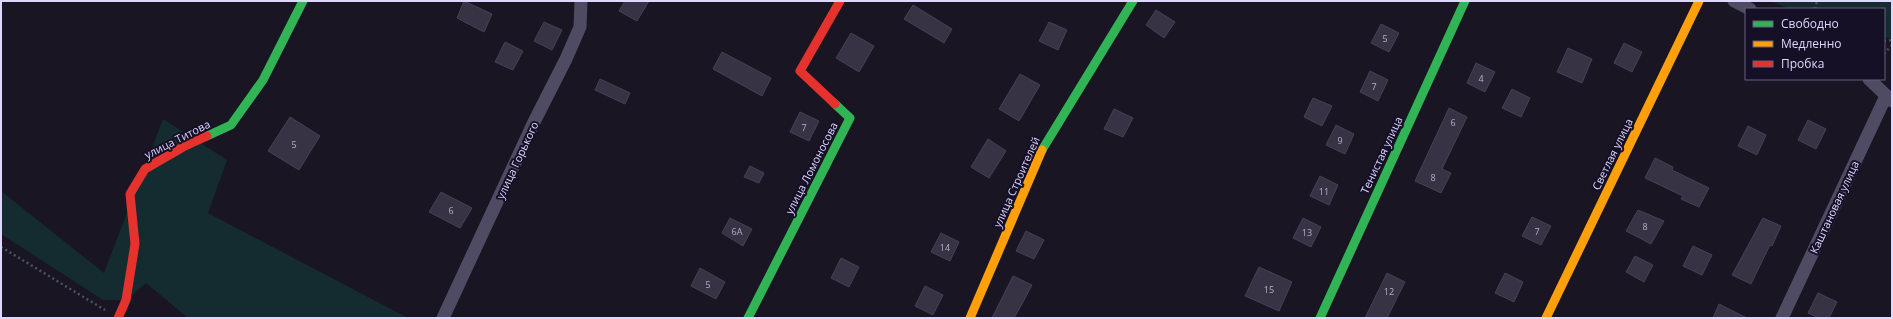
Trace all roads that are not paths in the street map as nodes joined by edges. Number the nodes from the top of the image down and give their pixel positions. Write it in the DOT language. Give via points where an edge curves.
graph roads {
  1 [pos="303,1"];
  2 [pos="581,1"];
  3 [pos="840,1"];
  4 [pos="1133,1"];
  5 [pos="1464,1"];
  6 [pos="1699,1"];
  7 [pos="1734,1"];
  8 [pos="1748,8"];
  9 [pos="1869,80"];
  10 [pos="1889,98"];
  11 [pos="114,316"];
  12 [pos="443,318"];
  13 [pos="748,318"];
  14 [pos="970,318"];
  15 [pos="1320,318"];
  16 [pos="1546,318"];
  17 [pos="1782,318"];
  1 -- 11 [label="street, улица Титова" via="263,80 231,125 183,147 145,169 130,194 135,244 126,300"];
  2 -- 12 [label="street, улица Горького" via="580,27"];
  3 -- 13 [label="street, улица Ломоносова" via="800,70 850,118"];
  4 -- 14 [label="street, улица Строителей" via="1044,146"];
  5 -- 15 [label="street, Тенистая улица"];
  6 -- 16 [label="street, Светлая улица"];
  7 -- 8 [label="street"];
  9 -- 10 [label="street"];
  10 -- 17 [label="street, Каштановая улица"];
}
